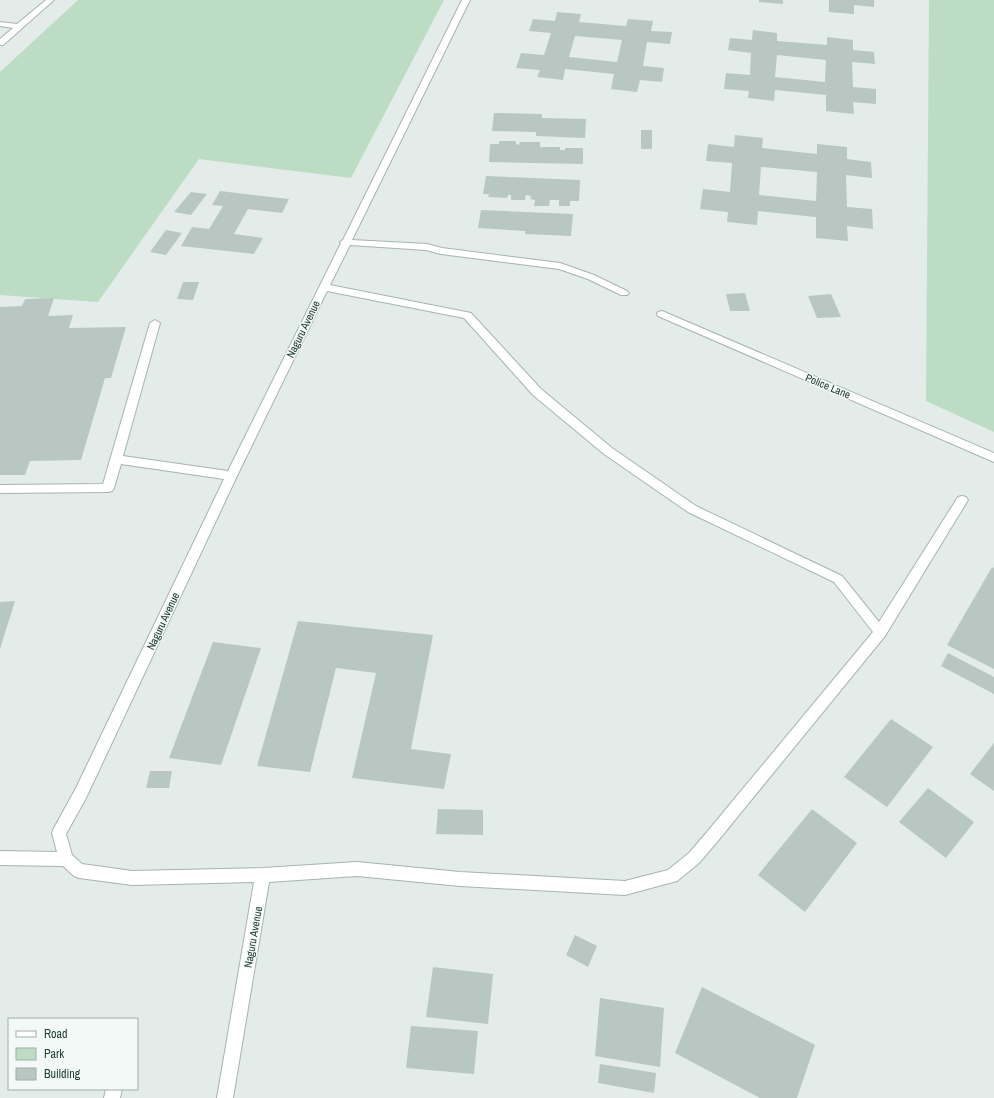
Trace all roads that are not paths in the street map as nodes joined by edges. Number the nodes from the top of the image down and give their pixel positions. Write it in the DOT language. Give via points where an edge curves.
graph roads {
  1 [pos="50,0"];
  2 [pos="466,0"];
  3 [pos="0,24"];
  4 [pos="19,26"];
  5 [pos="0,43"];
  6 [pos="345,242"];
  7 [pos="323,287"];
  8 [pos="624,293"];
  9 [pos="662,314"];
  10 [pos="155,323"];
  11 [pos="994,458"];
  12 [pos="117,459"];
  13 [pos="231,476"];
  14 [pos="0,489"];
  15 [pos="962,500"];
  16 [pos="880,632"];
  17 [pos="0,858"];
  18 [pos="66,859"];
  19 [pos="264,875"];
  20 [pos="225,1098"];
  1 -- 4 [label="street"];
  2 -- 6 [label="street, Naguru Avenue"];
  3 -- 4 [label="street"];
  4 -- 5 [label="street"];
  6 -- 7 [label="street, Naguru Avenue"];
  6 -- 8 [label="street" via="427,247 560,266"];
  7 -- 13 [label="street, Naguru Avenue"];
  7 -- 16 [label="street" via="467,315 536,392 608,451 692,508 838,579"];
  9 -- 11 [label="street, Police Lane"];
  10 -- 12 [label="street"];
  12 -- 13 [label="street"];
  12 -- 14 [label="street" via="108,488"];
  13 -- 18 [label="street, Naguru Avenue" via="81,793 59,833"];
  15 -- 16 [label="street"];
  16 -- 19 [label="street" via="712,837 694,858 672,876 625,888 460,879 357,869"];
  17 -- 18 [label="street"];
  18 -- 19 [label="street" via="79,871 132,878"];
  19 -- 20 [label="street, Naguru Avenue"];
}
